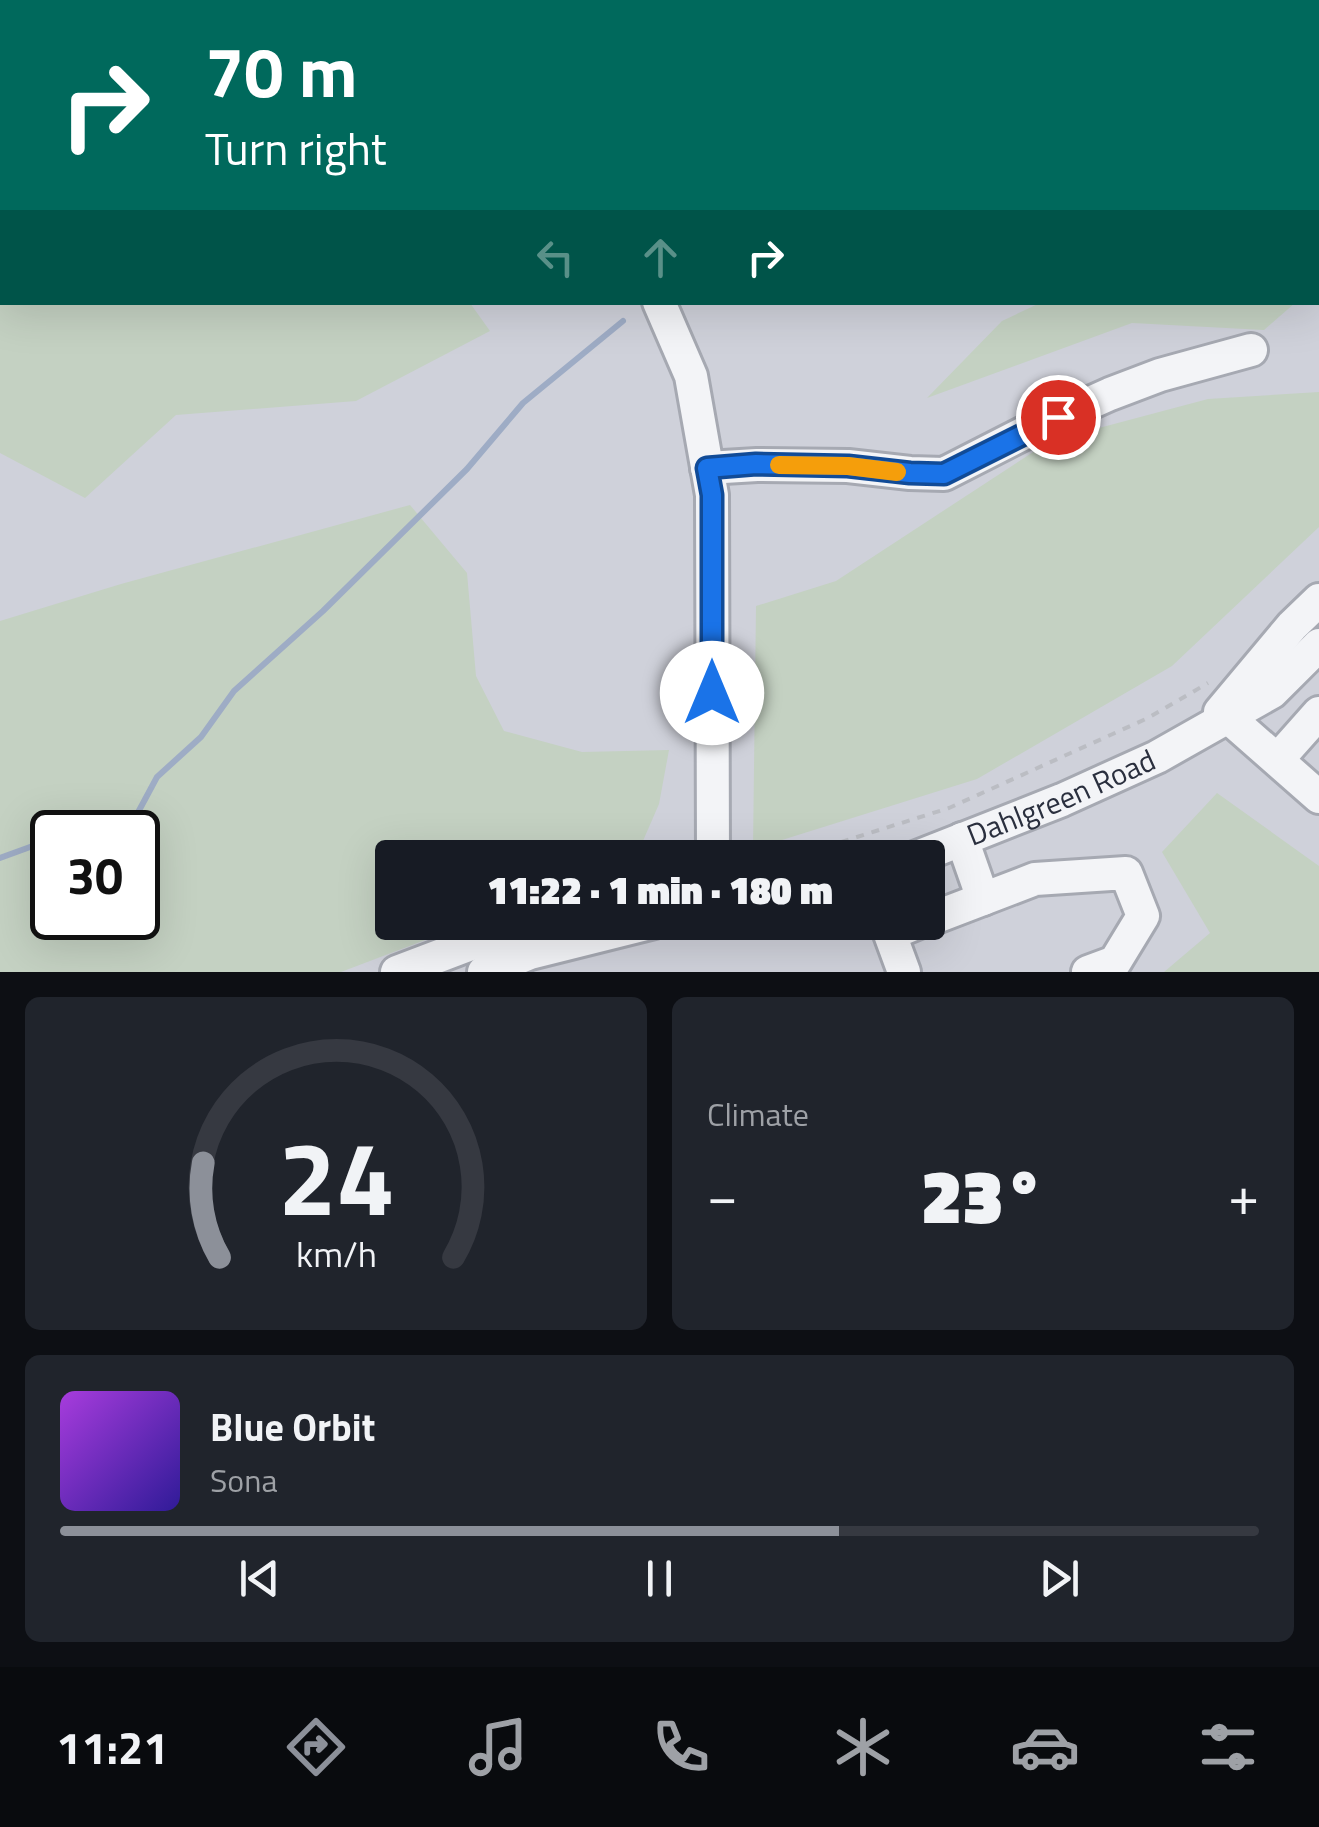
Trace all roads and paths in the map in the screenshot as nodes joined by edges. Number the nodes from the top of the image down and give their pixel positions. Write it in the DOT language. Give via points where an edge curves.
graph roads {
  1 [pos="660,305"];
  2 [pos="1251,350"];
  3 [pos="707,468"];
  4 [pos="1319,600"];
  5 [pos="1319,644"];
  6 [pos="1213,679"];
  7 [pos="1319,713"];
  8 [pos="1216,724"];
  9 [pos="1278,759"];
  10 [pos="1319,797"];
  11 [pos="962,839"];
  12 [pos="710,840"];
  13 [pos="847,840"];
  14 [pos="945,846"];
  15 [pos="983,899"];
  16 [pos="945,914"];
  17 [pos="482,940"];
  18 [pos="582,940"];
  19 [pos="892,940"];
  20 [pos="397,972"];
  21 [pos="484,972"];
  22 [pos="904,972"];
  23 [pos="1088,972"];
  1 -- 3 [label="street" via="691,376"];
  2 -- 3 [label="street" via="1110,394 944,474 848,466"];
  3 -- 12 [label="street"];
  4 -- 8 [label="street, Dahlgreen Road"];
  5 -- 8 [label="street, Dahlgreen Road" via="1272,692"];
  6 -- 13 [label="path" via="1148,718 949,808"];
  7 -- 9 [label="street"];
  8 -- 9 [label="street"];
  8 -- 11 [label="street, Dahlgreen Road" via="1157,757"];
  9 -- 10 [label="street"];
  11 -- 14 [label="street, Dahlgreen Road"];
  11 -- 15 [label="street"];
  15 -- 16 [label="street"];
  15 -- 23 [label="street" via="1035,879 1126,873 1142,916 1116,962"];
  17 -- 20 [label="street"];
  18 -- 21 [label="street"];
  19 -- 22 [label="street"];
}
